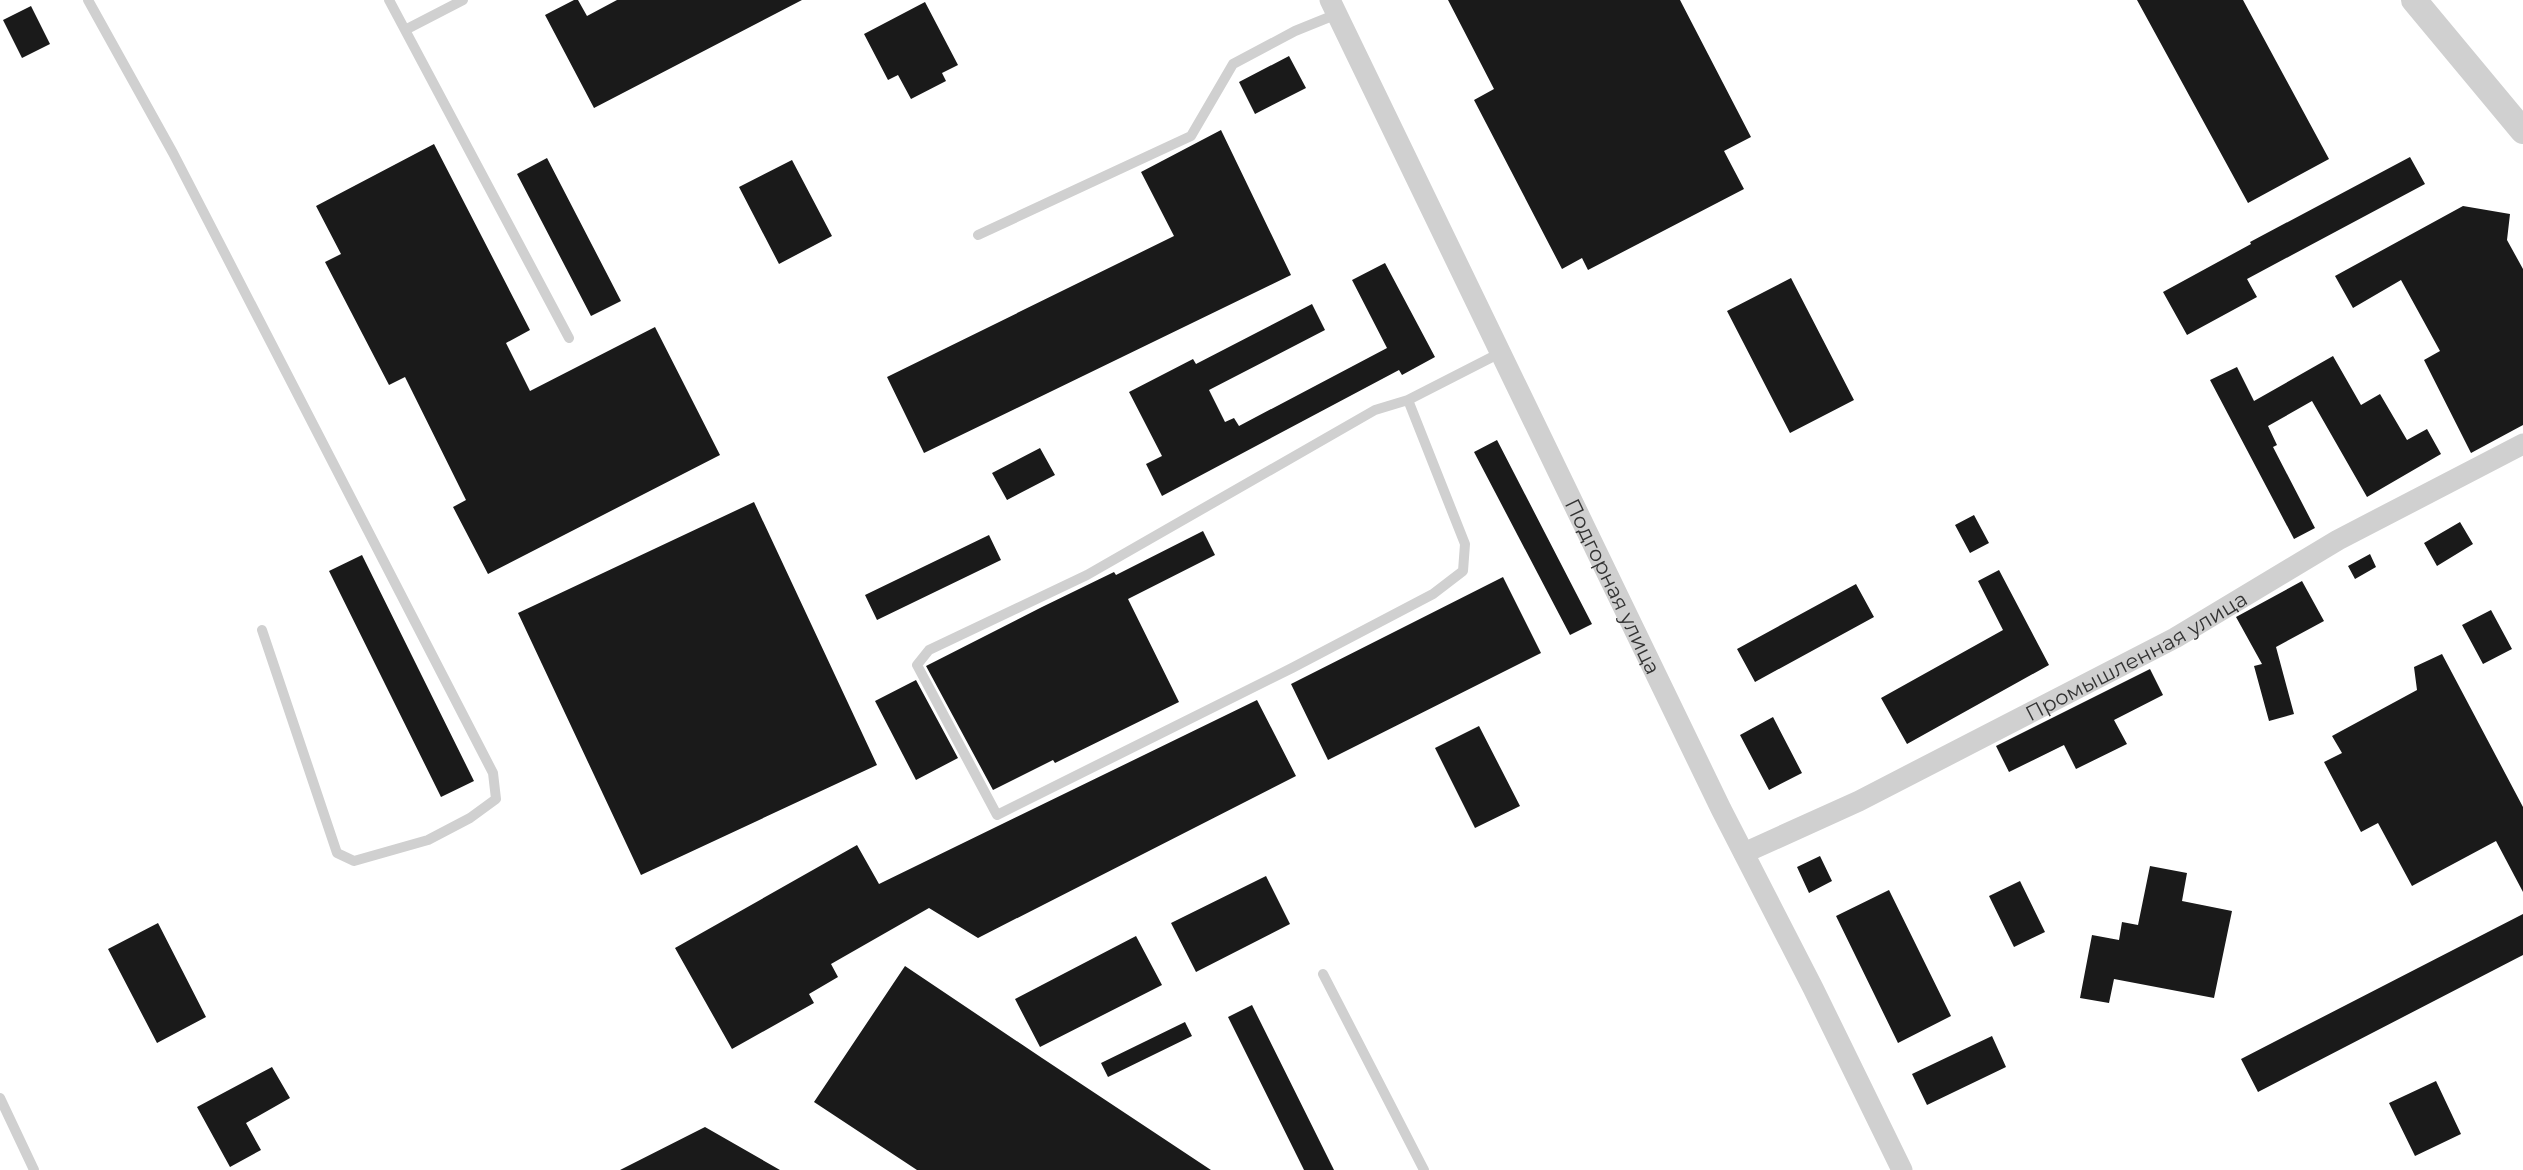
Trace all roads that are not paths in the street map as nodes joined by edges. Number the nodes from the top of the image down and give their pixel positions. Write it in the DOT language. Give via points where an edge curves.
graph roads {
  1 [pos="88,0"];
  2 [pos="389,0"];
  3 [pos="463,0"];
  4 [pos="2414,0"];
  5 [pos="1333,7"];
  6 [pos="405,30"];
  7 [pos="2523,131"];
  8 [pos="978,235"];
  9 [pos="569,338"];
  10 [pos="1500,353"];
  11 [pos="1408,400"];
  12 [pos="2523,444"];
  13 [pos="262,630"];
  14 [pos="1744,853"];
  15 [pos="1323,974"];
  16 [pos="0,1098"];
  17 [pos="34,1170"];
  18 [pos="1424,1170"];
  19 [pos="1902,1170"];
  1 -- 13 [label="lane" via="173,153 487,760 496,799 428,840 355,862 337,853"];
  2 -- 6 [label="lane"];
  3 -- 6 [label="lane"];
  4 -- 7 [label="street"];
  5 -- 8 [label="lane" via="1233,64 1191,136"];
  5 -- 10 [label="street, Подгорная улица"];
  6 -- 9 [label="lane"];
  10 -- 11 [label="lane"];
  10 -- 14 [label="street, Подгорная улица"];
  11 -- 11 [label="lane" via="1465,544 1463,571 1433,594 1292,668 997,815 917,666 929,650 1087,575 1375,410"];
  12 -- 14 [label="street, Промышленная улица" via="2338,540 2175,638 1859,801"];
  14 -- 19 [label="street, Подгорная улица"];
  15 -- 18 [label="lane"];
  16 -- 17 [label="lane"];
}
